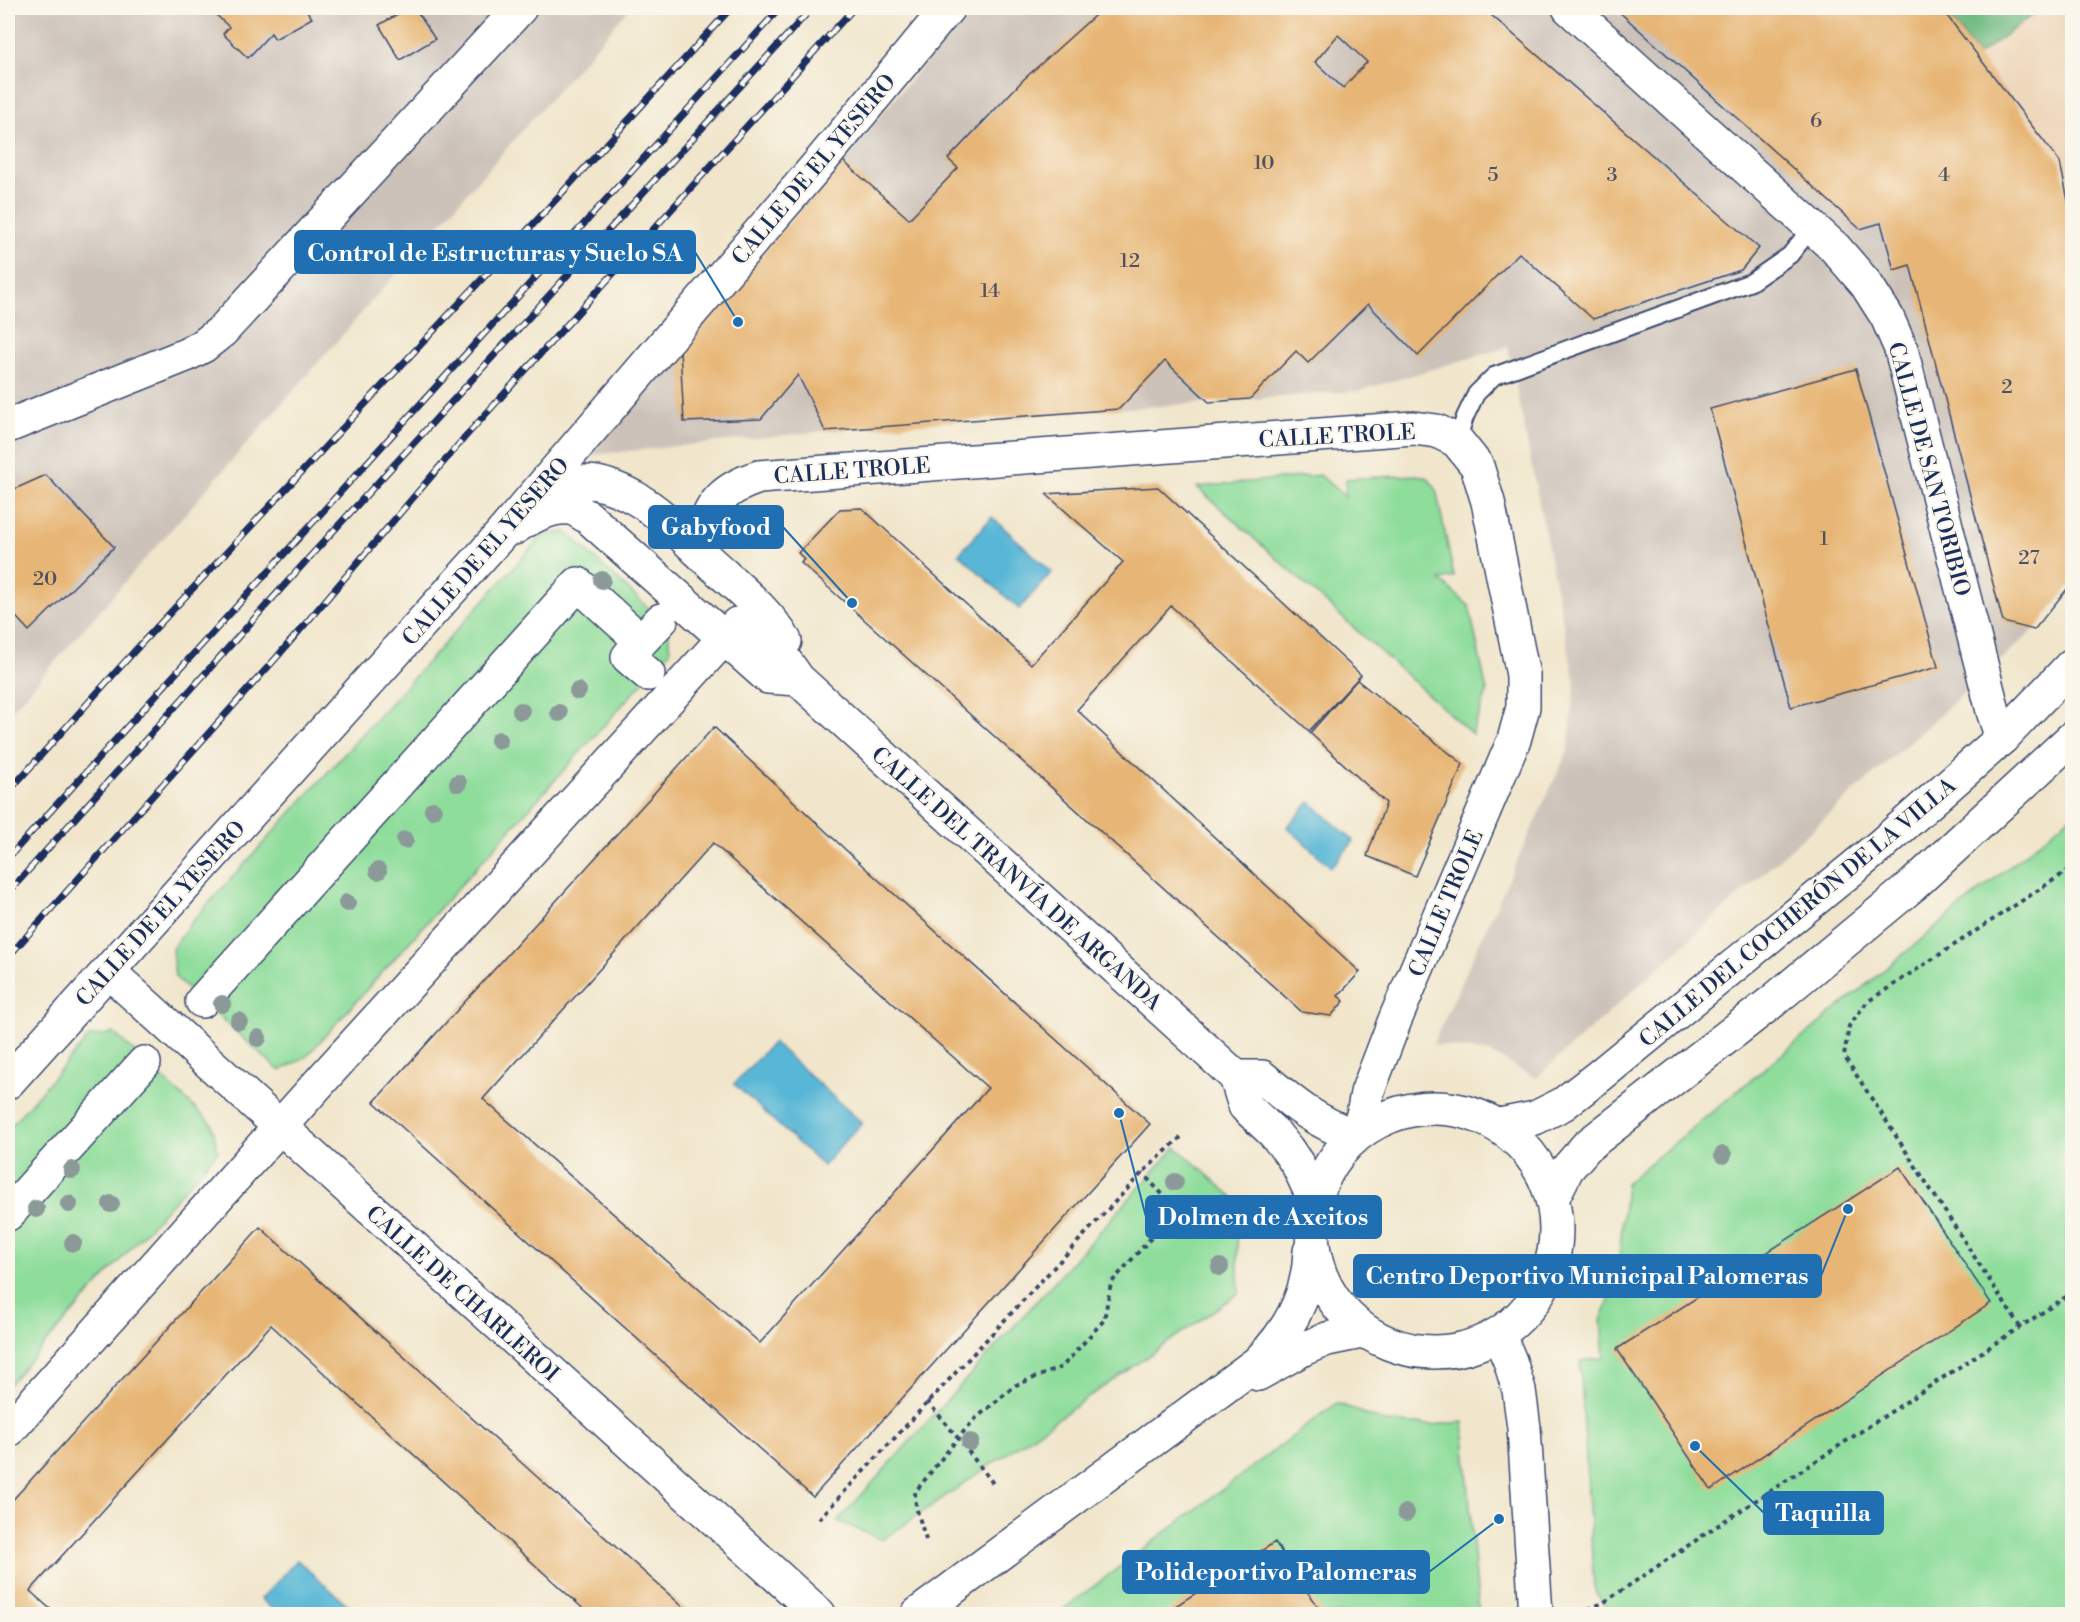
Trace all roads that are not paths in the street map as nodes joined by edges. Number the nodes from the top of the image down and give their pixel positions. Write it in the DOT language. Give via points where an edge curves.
graph roads {
  1 [pos="520,8"];
  2 [pos="948,8"];
  3 [pos="1569,8"];
  4 [pos="1812,227"];
  5 [pos="8,426"];
  6 [pos="1457,441"];
  7 [pos="533,498"];
  8 [pos="497,539"];
  9 [pos="697,550"];
  10 [pos="725,638"];
  11 [pos="2073,664"];
  12 [pos="648,675"];
  13 [pos="798,679"];
  14 [pos="2002,738"];
  15 [pos="2073,738"];
  16 [pos="108,971"];
  17 [pos="202,1001"];
  18 [pos="144,1063"];
  19 [pos="1236,1077"];
  20 [pos="8,1082"];
  21 [pos="1500,1125"];
  22 [pos="280,1127"];
  23 [pos="1355,1136"];
  24 [pos="1553,1197"];
  25 [pos="1314,1199"];
  26 [pos="8,1214"];
  27 [pos="1311,1240"];
  28 [pos="1366,1332"];
  29 [pos="1499,1335"];
  30 [pos="1226,1386"];
  31 [pos="8,1431"];
  32 [pos="819,1614"];
  33 [pos="918,1614"];
  34 [pos="1536,1614"];
  1 -- 5 [label="street" via="222,331 186,355"];
  2 -- 7 [label="street, CALLE DE EL YESERO"];
  3 -- 4 [label="street, CALLE DE SAN TORIBIO"];
  4 -- 6 [label="lane" via="1790,255 1751,282 1494,376 1476,394"];
  4 -- 14 [label="street, CALLE DE SAN TORIBIO" via="1866,284 1902,349"];
  6 -- 9 [label="street, CALLE TROLE" via="1437,431 1413,428 759,477 737,484 719,498 706,520"];
  6 -- 23 [label="street, CALLE TROLE" via="1477,466 1488,502 1523,675 1523,708 1514,740 1395,1020"];
  7 -- 8 [label="street, CALLE DE EL YESERO"];
  7 -- 9 [label="street" via="554,487 603,484 636,499"];
  8 -- 10 [label="street" via="525,521 552,510 571,508 588,517"];
  8 -- 16 [label="street, CALLE DE EL YESERO"];
  9 -- 13 [label="street" via="780,632"];
  10 -- 13 [label="street, CALLE DEL TRANVÍA DE ARGANDA" via="737,624 754,630 783,656"];
  10 -- 22 [label="street"];
  11 -- 14 [label="street, CALLE DEL COCHERÓN DE LA VILLA"];
  12 -- 17 [label="street" via="628,657 651,630 578,584"];
  13 -- 19 [label="street, CALLE DEL TRANVÍA DE ARGANDA"];
  14 -- 21 [label="street, CALLE DEL COCHERÓN DE LA VILLA" via="1880,846 1563,1104 1535,1118"];
  15 -- 24 [label="street" via="1913,885 1587,1146 1567,1169"];
  16 -- 20 [label="street, CALLE DE EL YESERO"];
  16 -- 22 [label="street, CALLE DE CHARLEROI"];
  18 -- 26 [label="street"];
  19 -- 23 [label="street" via="1262,1077 1299,1109"];
  19 -- 25 [label="street" via="1245,1106 1287,1149"];
  21 -- 23 [label="street" via="1463,1111 1423,1108 1385,1117"];
  21 -- 24 [label="street" via="1524,1145 1542,1169"];
  22 -- 31 [label="street"];
  22 -- 32 [label="street, CALLE DE CHARLEROI"];
  23 -- 25 [label="street" via="1323,1176"];
  24 -- 29 [label="street" via="1557,1237 1549,1275 1529,1309"];
  25 -- 27 [label="street"];
  27 -- 28 [label="street" via="1321,1281 1345,1316"];
  27 -- 30 [label="street" via="1310,1271 1297,1311 1270,1350"];
  28 -- 29 [label="street" via="1418,1353 1460,1351"];
  28 -- 30 [label="street" via="1327,1339 1248,1381"];
  29 -- 34 [label="street" via="1519,1390"];
  30 -- 33 [label="street"];
}
